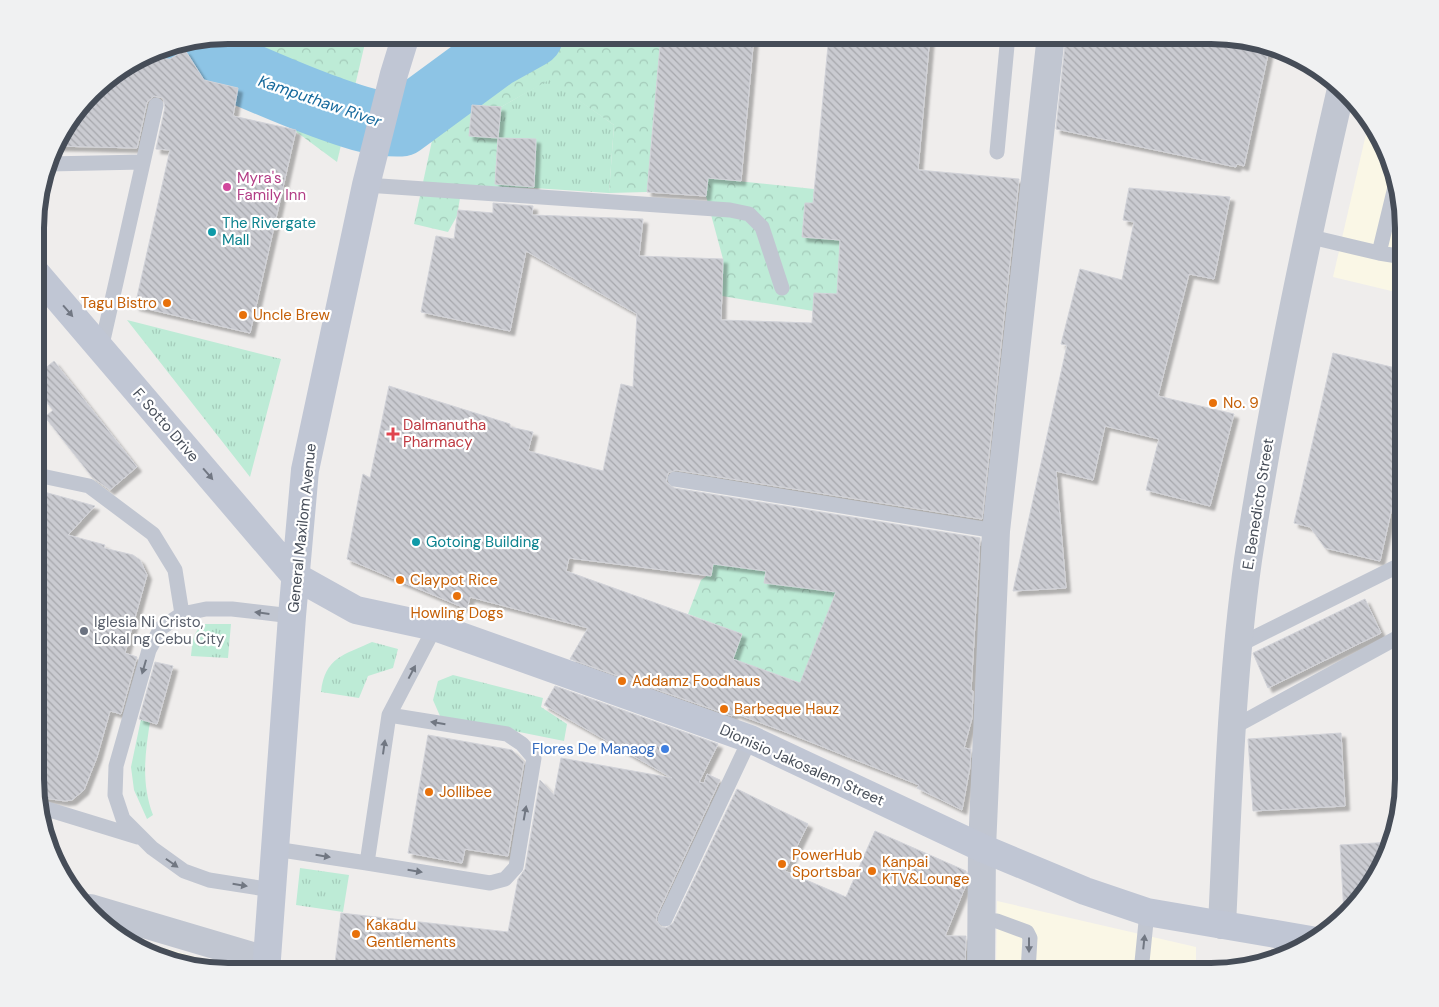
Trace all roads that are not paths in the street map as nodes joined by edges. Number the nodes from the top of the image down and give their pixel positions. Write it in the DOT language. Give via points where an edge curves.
graph roads {
  1 [pos="403,44"];
  2 [pos="1007,44"];
  3 [pos="1050,44"];
  4 [pos="1339,96"];
  5 [pos="156,105"];
  6 [pos="997,152"];
  7 [pos="143,162"];
  8 [pos="56,164"];
  9 [pos="366,185"];
  10 [pos="1393,196"];
  11 [pos="1307,236"];
  12 [pos="1379,254"];
  13 [pos="1395,256"];
  14 [pos="44,286"];
  15 [pos="782,288"];
  16 [pos="101,349"];
  17 [pos="44,476"];
  18 [pos="675,479"];
  19 [pos="996,531"];
  20 [pos="1395,567"];
  21 [pos="295,576"];
  22 [pos="182,614"];
  23 [pos="292,616"];
  24 [pos="435,627"];
  25 [pos="1395,639"];
  26 [pos="1239,645"];
  27 [pos="389,715"];
  28 [pos="1232,728"];
  29 [pos="750,739"];
  30 [pos="46,809"];
  31 [pos="139,838"];
  32 [pos="982,848"];
  33 [pos="275,849"];
  34 [pos="367,863"];
  35 [pos="272,890"];
  36 [pos="100,911"];
  37 [pos="1147,912"];
  38 [pos="665,919"];
  39 [pos="981,920"];
  40 [pos="1222,925"];
  41 [pos="1303,939"];
  42 [pos="257,963"];
  43 [pos="266,963"];
  44 [pos="981,963"];
  45 [pos="1029,963"];
  46 [pos="1142,963"];
  1 -- 9 [label="street, General Maxilom Avenue"];
  2 -- 6 [label="lane"];
  3 -- 19 [label="street"];
  4 -- 11 [label="street, E. Benedicto Street"];
  5 -- 7 [label="lane"];
  7 -- 8 [label="lane"];
  7 -- 16 [label="lane"];
  9 -- 15 [label="lane" via="730,210 749,214 762,228"];
  9 -- 21 [label="street, General Maxilom Avenue" via="305,470"];
  10 -- 12 [label="lane"];
  11 -- 12 [label="lane"];
  11 -- 26 [label="street, E. Benedicto Street" via="1248,561"];
  12 -- 13 [label="lane"];
  14 -- 16 [label="street, F. Sotto Drive, one-way"];
  16 -- 21 [label="street, F. Sotto Drive, one-way"];
  17 -- 22 [label="lane" via="89,486 154,534 175,570"];
  18 -- 19 [label="lane"];
  19 -- 32 [label="street"];
  20 -- 26 [label="lane"];
  21 -- 23 [label="street, General Maxilom Avenue"];
  21 -- 24 [label="street, Dionisio Jakosalem Street" via="356,610"];
  23 -- 22 [label="lane, one-way" via="232,608"];
  22 -- 31 [label="lane, one-way" via="161,628 149,650 116,766 115,795 123,819"];
  23 -- 33 [label="street, General Maxilom Avenue"];
  27 -- 24 [label="lane, one-way"];
  24 -- 29 [label="street, Dionisio Jakosalem Street"];
  25 -- 28 [label="lane"];
  26 -- 28 [label="street, E. Benedicto Street"];
  34 -- 27 [label="lane, one-way"];
  34 -- 27 [label="lane, one-way" via="490,882 505,879 516,867 534,758 507,734"];
  28 -- 40 [label="street, E. Benedicto Street"];
  29 -- 32 [label="street, Dionisio Jakosalem Street"];
  29 -- 38 [label="lane"];
  30 -- 31 [label="lane"];
  31 -- 35 [label="lane, one-way" via="184,871 209,880"];
  32 -- 37 [label="street, Dionisio Jakosalem Street" via="1085,891"];
  32 -- 39 [label="street"];
  33 -- 34 [label="lane, one-way"];
  33 -- 35 [label="street, General Maxilom Avenue"];
  35 -- 43 [label="street, General Maxilom Avenue"];
  36 -- 42 [label="street"];
  37 -- 40 [label="street, Dionisio Jakosalem Street"];
  46 -- 37 [label="lane, one-way"];
  39 -- 44 [label="street"];
  39 -- 45 [label="lane, one-way" via="997,921 1027,932 1030,938"];
  40 -- 41 [label="street, Dionisio Jakosalem Street"];
}
